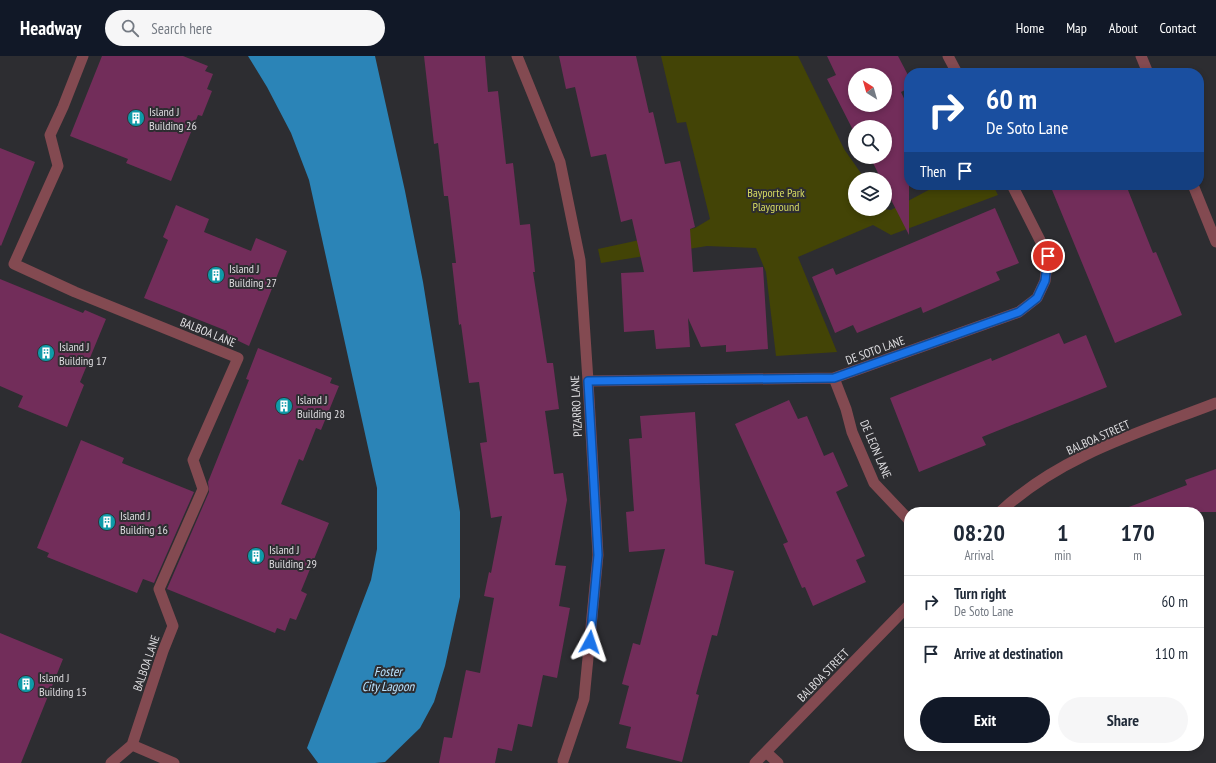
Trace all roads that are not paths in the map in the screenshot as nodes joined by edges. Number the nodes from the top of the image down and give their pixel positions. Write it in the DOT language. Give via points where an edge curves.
graph roads {
  1 [pos="83,56"];
  2 [pos="517,56"];
  3 [pos="948,56"];
  4 [pos="1141,56"];
  5 [pos="954,68"];
  6 [pos="1146,68"];
  7 [pos="1015,190"];
  8 [pos="1195,190"];
  9 [pos="1216,242"];
  10 [pos="834,378"];
  11 [pos="588,381"];
  12 [pos="1216,403"];
  13 [pos="1005,507"];
  14 [pos="904,515"];
  15 [pos="904,610"];
  16 [pos="132,745"];
  17 [pos="766,752"];
  18 [pos="562,761"];
  19 [pos="111,763"];
  20 [pos="174,763"];
  21 [pos="755,763"];
  22 [pos="778,763"];
  1 -- 16 [label="street, BALBOA LANE" via="50,134 58,166 14,264 75,292 238,358 193,460 203,489 159,589 174,626 163,651"];
  2 -- 11 [label="street, PIZARRO LANE" via="560,162 580,260"];
  3 -- 5 [label="street"];
  4 -- 6 [label="street"];
  7 -- 10 [label="street, DE SOTO LANE" via="1048,256 1045,281 1037,298 1019,312"];
  8 -- 9 [label="street"];
  10 -- 11 [label="street, DE SOTO LANE"];
  10 -- 14 [label="street, DE LEON LANE" via="852,432 874,483"];
  11 -- 18 [label="street, PIZARRO LANE" via="598,555 584,699"];
  12 -- 13 [label="street, BALBOA STREET" via="1090,452 1055,471"];
  15 -- 17 [label="street, BALBOA STREET"];
  16 -- 19 [label="street"];
  16 -- 20 [label="street"];
  17 -- 21 [label="street, BALBOA STREET"];
  17 -- 22 [label="street"];
}
